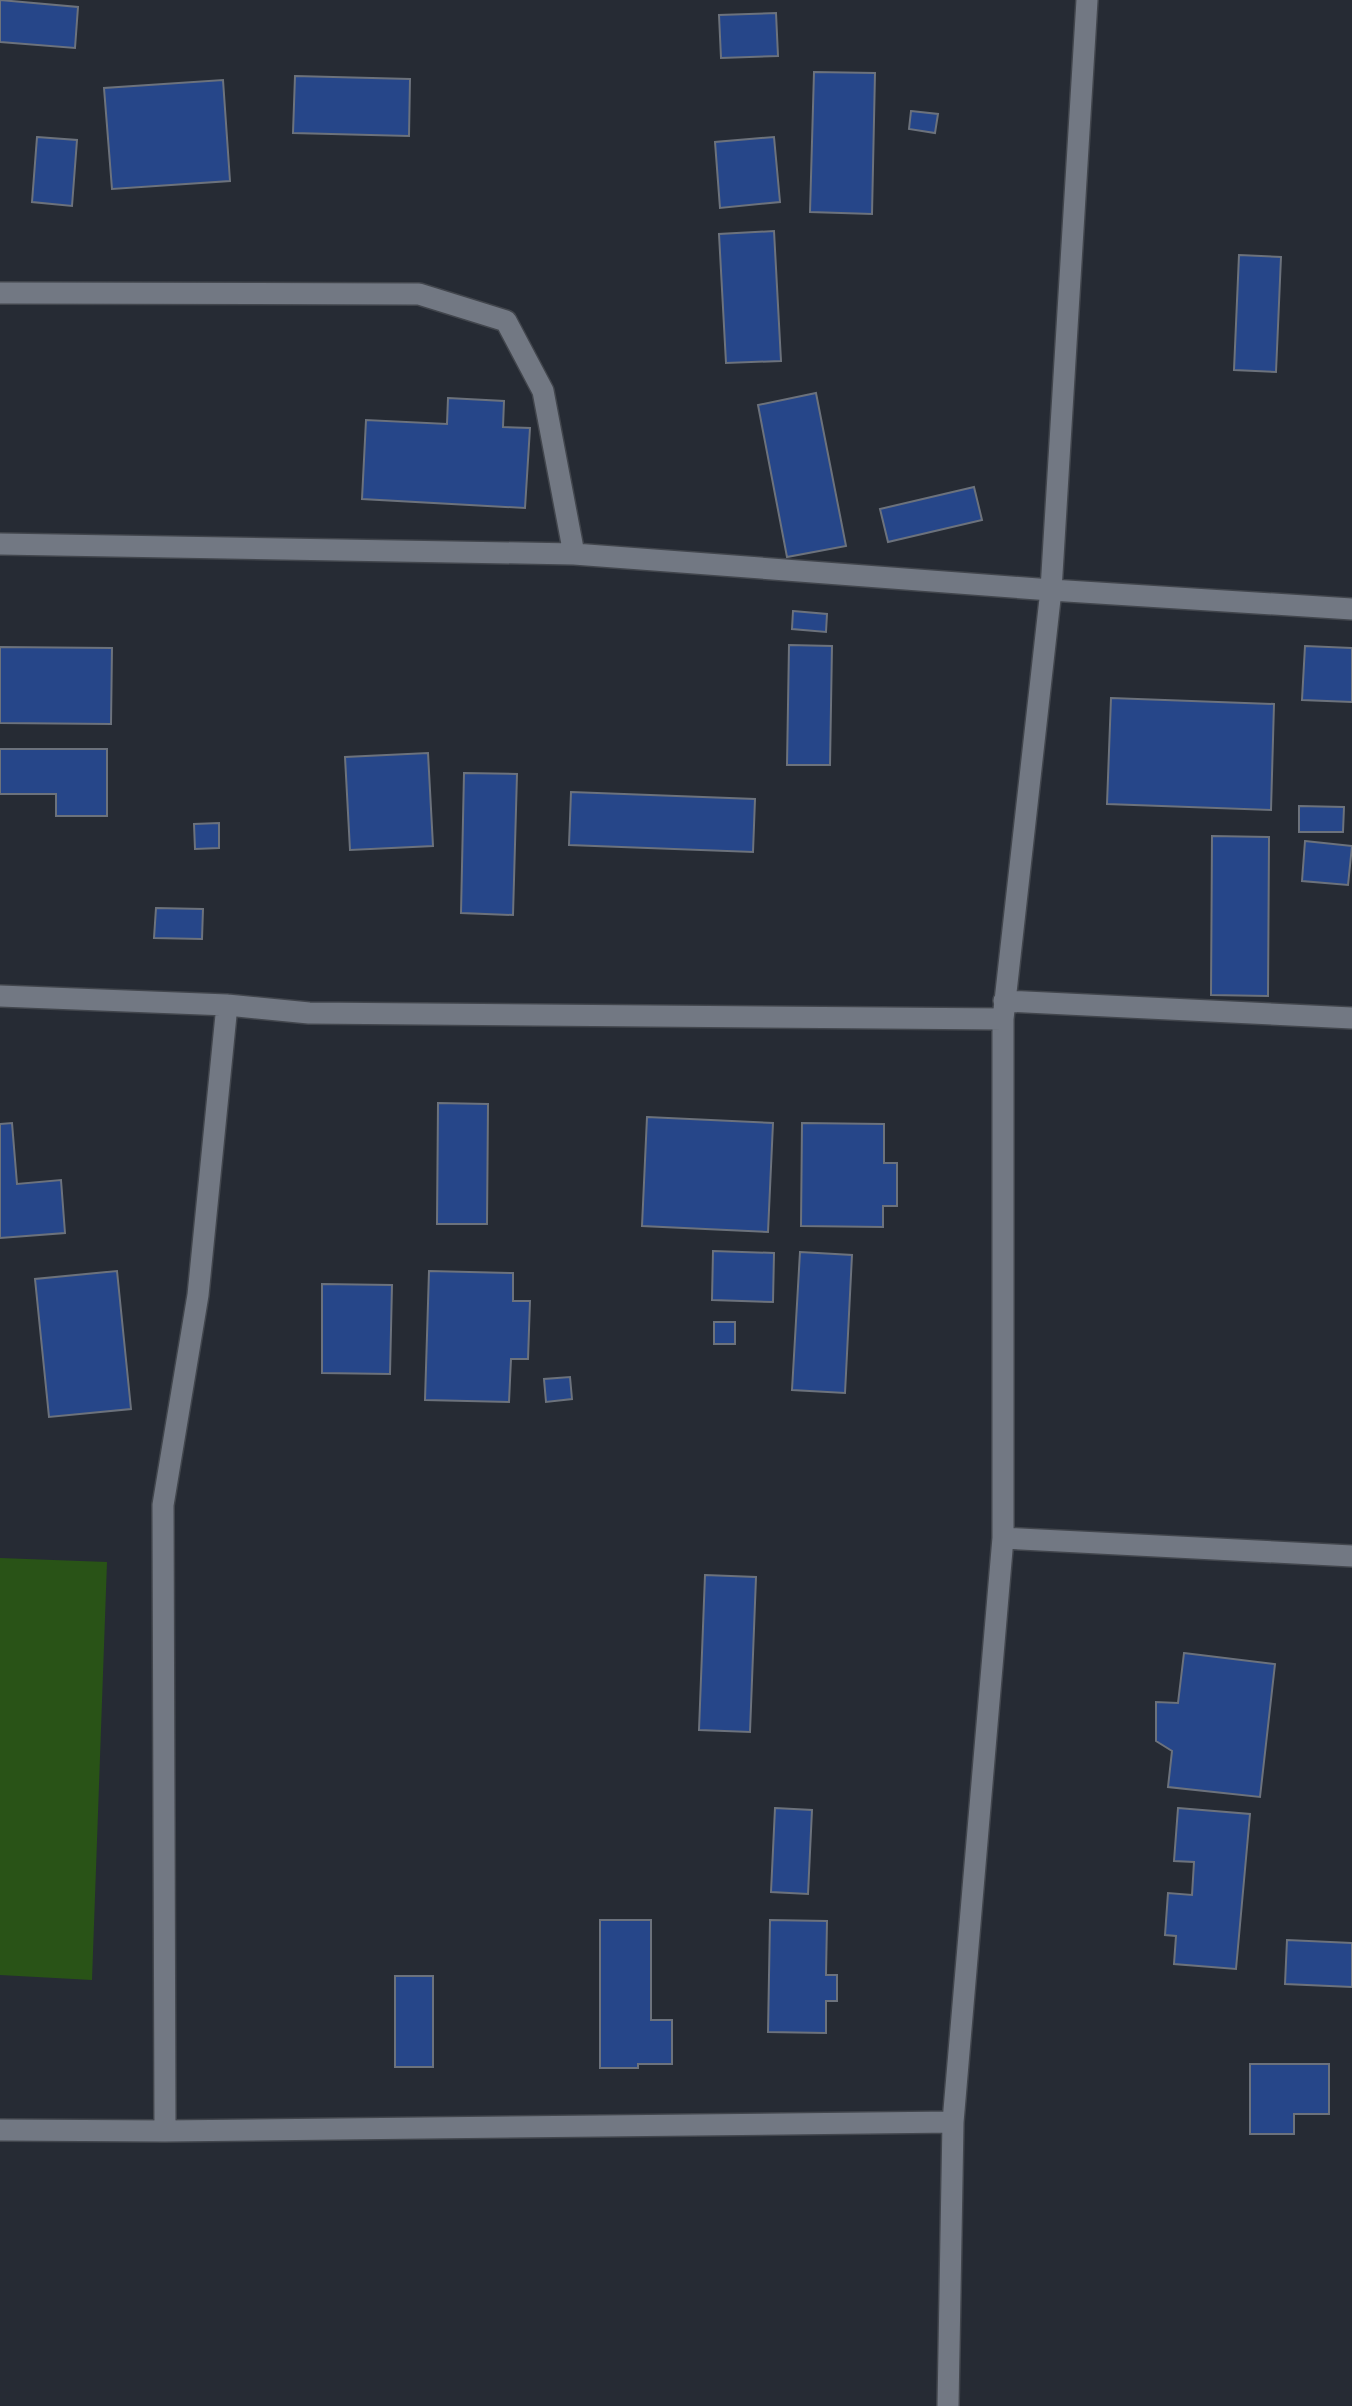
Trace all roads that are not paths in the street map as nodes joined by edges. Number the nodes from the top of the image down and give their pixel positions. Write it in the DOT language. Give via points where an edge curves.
graph roads {
  1 [pos="1087,0"];
  2 [pos="0,293"];
  3 [pos="0,544"];
  4 [pos="574,554"];
  5 [pos="1051,590"];
  6 [pos="1352,609"];
  7 [pos="0,996"];
  8 [pos="227,1005"];
  9 [pos="1004,1010"];
  10 [pos="1352,1018"];
  11 [pos="1003,1538"];
  12 [pos="1352,1556"];
  13 [pos="953,2122"];
  14 [pos="0,2130"];
  15 [pos="165,2131"];
  16 [pos="948,2406"];
  1 -- 5 [label="street"];
  2 -- 4 [label="street" via="419,294 506,321 543,391"];
  3 -- 4 [label="street"];
  4 -- 5 [label="street"];
  5 -- 6 [label="street"];
  5 -- 9 [label="street"];
  7 -- 8 [label="street"];
  8 -- 9 [label="street" via="309,1013"];
  8 -- 15 [label="street" via="198,1295 163,1505"];
  9 -- 10 [label="street"];
  9 -- 11 [label="street"];
  11 -- 12 [label="street"];
  11 -- 13 [label="street"];
  13 -- 15 [label="street"];
  13 -- 16 [label="street"];
  14 -- 15 [label="street"];
}
